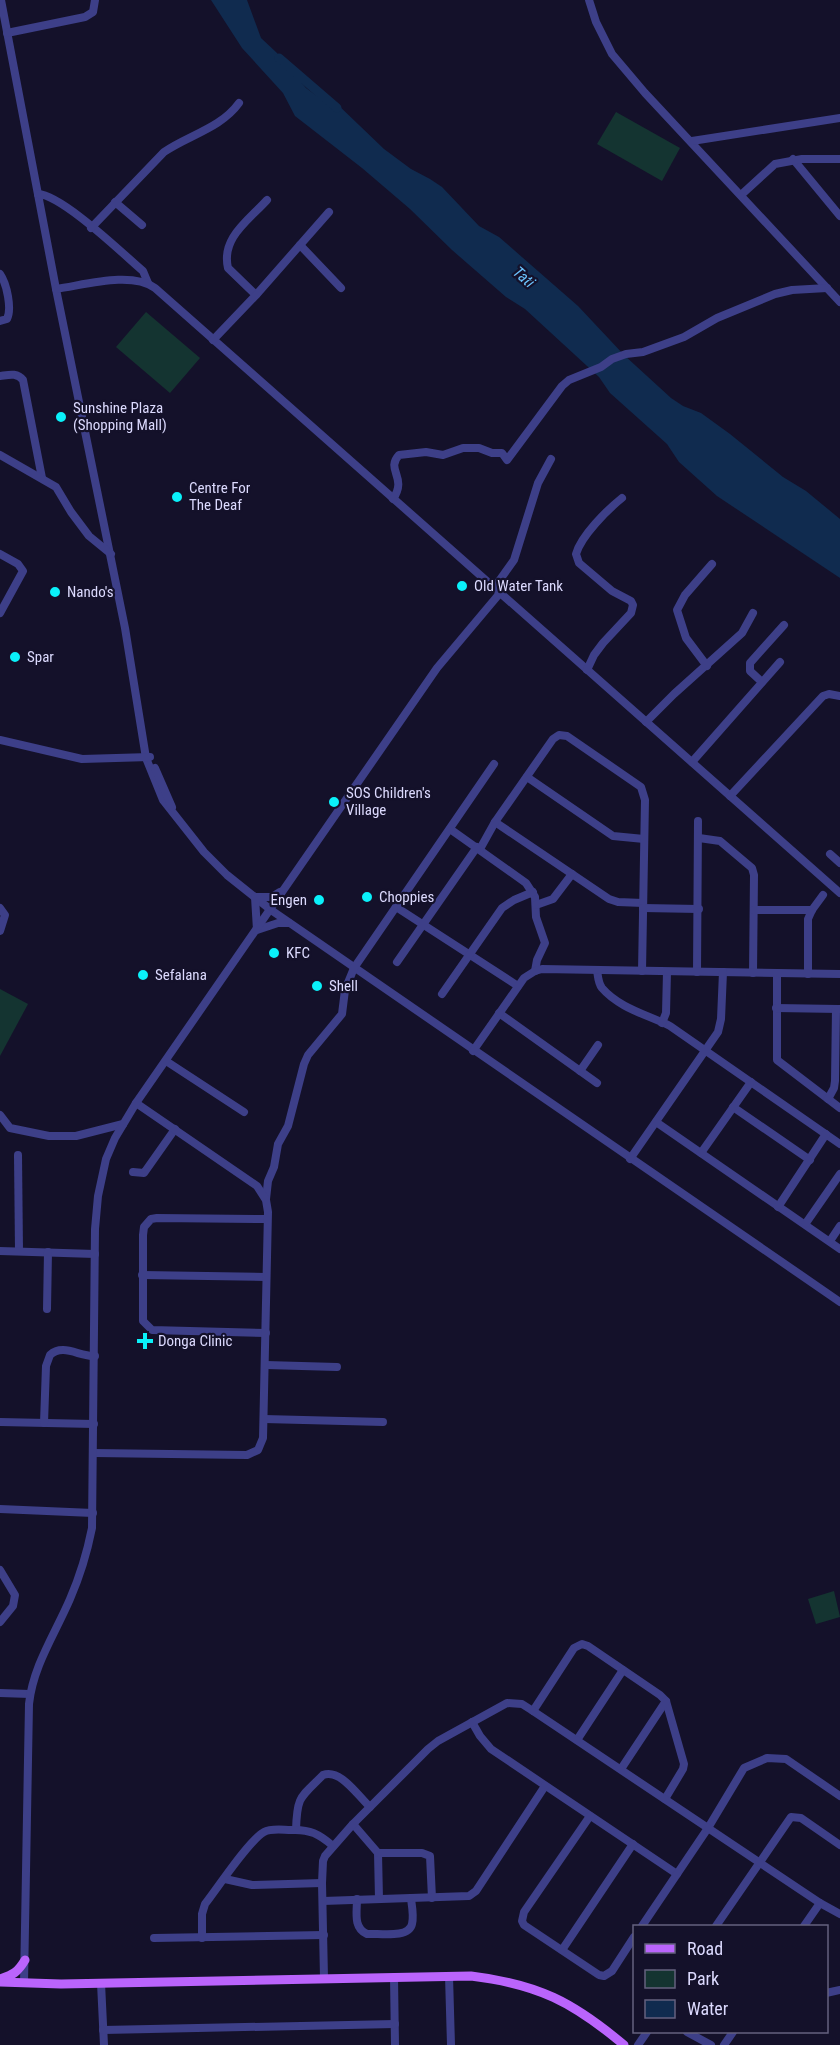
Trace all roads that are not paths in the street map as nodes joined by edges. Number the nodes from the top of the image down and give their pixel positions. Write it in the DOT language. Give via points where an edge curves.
graph roads {
  1 [pos="1,0"];
  2 [pos="95,0"];
  3 [pos="589,0"];
  4 [pos="3,24"];
  5 [pos="7,33"];
  6 [pos="239,103"];
  7 [pos="840,118"];
  8 [pos="692,141"];
  9 [pos="793,159"];
  10 [pos="840,159"];
  11 [pos="38,194"];
  12 [pos="741,195"];
  13 [pos="267,200"];
  14 [pos="115,202"];
  15 [pos="329,212"];
  16 [pos="840,216"];
  17 [pos="142,225"];
  18 [pos="91,228"];
  19 [pos="300,245"];
  20 [pos="0,274"];
  21 [pos="148,283"];
  22 [pos="341,288"];
  23 [pos="827,288"];
  24 [pos="56,290"];
  25 [pos="256,295"];
  26 [pos="839,300"];
  27 [pos="0,321"];
  28 [pos="213,340"];
  29 [pos="0,376"];
  30 [pos="0,455"];
  31 [pos="551,459"];
  32 [pos="42,478"];
  33 [pos="622,498"];
  34 [pos="393,499"];
  35 [pos="0,554"];
  36 [pos="111,554"];
  37 [pos="712,564"];
  38 [pos="497,590"];
  39 [pos="0,613"];
  40 [pos="753,613"];
  41 [pos="784,625"];
  42 [pos="780,662"];
  43 [pos="707,666"];
  44 [pos="587,670"];
  45 [pos="762,682"];
  46 [pos="136,690"];
  47 [pos="840,696"];
  48 [pos="646,722"];
  49 [pos="0,740"];
  50 [pos="144,741"];
  51 [pos="149,757"];
  52 [pos="124,759"];
  53 [pos="692,762"];
  54 [pos="494,764"];
  55 [pos="527,777"];
  56 [pos="730,796"];
  57 [pos="698,821"];
  58 [pos="495,822"];
  59 [pos="450,828"];
  60 [pos="699,838"];
  61 [pos="644,839"];
  62 [pos="479,848"];
  63 [pos="830,854"];
  64 [pos="840,863"];
  65 [pos="572,874"];
  66 [pos="284,889"];
  67 [pos="533,892"];
  68 [pos="840,893"];
  69 [pos="823,895"];
  70 [pos="255,897"];
  71 [pos="536,905"];
  72 [pos="643,906"];
  73 [pos="396,907"];
  74 [pos="0,908"];
  75 [pos="699,909"];
  76 [pos="271,910"];
  77 [pos="754,910"];
  78 [pos="812,910"];
  79 [pos="288,921"];
  80 [pos="424,925"];
  81 [pos="257,930"];
  82 [pos="0,931"];
  83 [pos="470,956"];
  84 [pos="397,962"];
  85 [pos="354,968"];
  86 [pos="597,970"];
  87 [pos="535,971"];
  88 [pos="642,971"];
  89 [pos="667,972"];
  90 [pos="697,972"];
  91 [pos="723,972"];
  92 [pos="753,973"];
  93 [pos="777,973"];
  94 [pos="808,974"];
  95 [pos="840,974"];
  96 [pos="518,986"];
  97 [pos="442,994"];
  98 [pos="776,1008"];
  99 [pos="838,1010"];
  100 [pos="499,1013"];
  101 [pos="662,1023"];
  102 [pos="598,1045"];
  103 [pos="706,1050"];
  104 [pos="473,1051"];
  105 [pos="166,1061"];
  106 [pos="580,1071"];
  107 [pos="751,1082"];
  108 [pos="597,1083"];
  109 [pos="828,1099"];
  110 [pos="136,1103"];
  111 [pos="733,1107"];
  112 [pos="840,1108"];
  113 [pos="244,1113"];
  114 [pos="0,1115"];
  115 [pos="656,1122"];
  116 [pos="123,1124"];
  117 [pos="175,1129"];
  118 [pos="826,1134"];
  119 [pos="839,1140"];
  120 [pos="701,1153"];
  121 [pos="18,1155"];
  122 [pos="630,1159"];
  123 [pos="810,1160"];
  124 [pos="133,1172"];
  125 [pos="840,1174"];
  126 [pos="266,1200"];
  127 [pos="778,1207"];
  128 [pos="267,1219"];
  129 [pos="806,1223"];
  130 [pos="840,1226"];
  131 [pos="830,1241"];
  132 [pos="840,1249"];
  133 [pos="0,1251"];
  134 [pos="19,1251"];
  135 [pos="48,1252"];
  136 [pos="95,1254"];
  137 [pos="142,1275"];
  138 [pos="266,1277"];
  139 [pos="840,1302"];
  140 [pos="47,1309"];
  141 [pos="266,1333"];
  142 [pos="95,1356"];
  143 [pos="266,1365"];
  144 [pos="337,1367"];
  145 [pos="264,1419"];
  146 [pos="0,1422"];
  147 [pos="383,1422"];
  148 [pos="44,1423"];
  149 [pos="94,1424"];
  150 [pos="94,1453"];
  151 [pos="0,1509"];
  152 [pos="93,1513"];
  153 [pos="0,1570"];
  154 [pos="0,1622"];
  155 [pos="623,1670"];
  156 [pos="0,1693"];
  157 [pos="30,1694"];
  158 [pos="666,1701"];
  159 [pos="533,1711"];
  160 [pos="472,1722"];
  161 [pos="577,1740"];
  162 [pos="621,1769"];
  163 [pos="545,1786"];
  164 [pos="840,1796"];
  165 [pos="664,1799"];
  166 [pos="370,1807"];
  167 [pos="590,1815"];
  168 [pos="353,1824"];
  169 [pos="708,1828"];
  170 [pos="296,1830"];
  171 [pos="633,1844"];
  172 [pos="840,1845"];
  173 [pos="333,1846"];
  174 [pos="378,1853"];
  175 [pos="759,1862"];
  176 [pos="677,1874"];
  177 [pos="225,1879"];
  178 [pos="322,1883"];
  179 [pos="432,1898"];
  180 [pos="357,1899"];
  181 [pos="379,1899"];
  182 [pos="411,1899"];
  183 [pos="323,1901"];
  184 [pos="820,1903"];
  185 [pos="840,1914"];
  186 [pos="643,1925"];
  187 [pos="717,1925"];
  188 [pos="805,1925"];
  189 [pos="324,1935"];
  190 [pos="154,1938"];
  191 [pos="202,1938"];
  192 [pos="633,1939"];
  193 [pos="562,1950"];
  194 [pos="25,1960"];
  195 [pos="450,1976"];
  196 [pos="394,1977"];
  197 [pos="324,1978"];
  198 [pos="0,1981"];
  199 [pos="24,1983"];
  200 [pos="101,1983"];
  201 [pos="395,2024"];
  202 [pos="103,2030"];
  203 [pos="690,2033"];
  204 [pos="104,2045"];
  205 [pos="395,2045"];
  206 [pos="451,2045"];
  207 [pos="624,2045"];
  208 [pos="711,2045"];
  1 -- 4 [label="street"];
  2 -- 5 [label="street" via="93,12 85,17"];
  3 -- 8 [label="street" via="612,54"];
  4 -- 5 [label="street"];
  5 -- 11 [label="street"];
  6 -- 14 [label="street" via="222,121 164,152"];
  7 -- 8 [label="street"];
  8 -- 12 [label="street"];
  9 -- 10 [label="street"];
  9 -- 12 [label="street" via="775,164"];
  9 -- 16 [label="street"];
  11 -- 18 [label="street" via="52,198"];
  11 -- 24 [label="street"];
  12 -- 23 [label="street"];
  13 -- 25 [label="street" via="230,241 227,250 228,268"];
  14 -- 17 [label="street"];
  14 -- 18 [label="street"];
  15 -- 19 [label="street"];
  18 -- 21 [label="street" via="143,271"];
  19 -- 22 [label="street"];
  19 -- 25 [label="street"];
  20 -- 27 [label="street" via="9,312 8,318"];
  21 -- 24 [label="street" via="122,280"];
  21 -- 28 [label="street"];
  23 -- 26 [label="street"];
  23 -- 34 [label="street" via="775,294 717,318 684,337 612,359 569,380 507,460 502,453 477,448 399,455 394,471 399,487"];
  24 -- 36 [label="street"];
  25 -- 28 [label="street"];
  28 -- 34 [label="street"];
  29 -- 32 [label="street" via="14,374 23,380"];
  30 -- 32 [label="street"];
  31 -- 38 [label="street" via="538,483 514,560"];
  32 -- 36 [label="street" via="60,491 89,536"];
  33 -- 44 [label="street" via="591,529 576,554 579,563 633,605"];
  34 -- 38 [label="street"];
  35 -- 39 [label="street" via="23,571"];
  36 -- 46 [label="street"];
  37 -- 43 [label="street" via="677,610 686,638"];
  38 -- 44 [label="street"];
  38 -- 66 [label="street" via="437,668"];
  40 -- 43 [label="street" via="742,633"];
  41 -- 45 [label="street" via="750,663 750,671"];
  42 -- 45 [label="street"];
  43 -- 48 [label="street"];
  44 -- 48 [label="street"];
  45 -- 53 [label="street"];
  46 -- 50 [label="street"];
  46 -- 51 [label="street"];
  47 -- 56 [label="street" via="823,696"];
  48 -- 53 [label="street"];
  49 -- 52 [label="street" via="82,759"];
  50 -- 51 [label="street"];
  50 -- 52 [label="street" via="138,751"];
  51 -- 52 [label="street"];
  51 -- 70 [label="street" via="174,814 216,864"];
  53 -- 56 [label="street"];
  54 -- 59 [label="street"];
  55 -- 58 [label="street"];
  55 -- 61 [label="street" via="613,836"];
  55 -- 61 [label="street" via="553,739 567,736 643,790"];
  56 -- 68 [label="street"];
  57 -- 60 [label="street"];
  58 -- 62 [label="street"];
  58 -- 65 [label="street"];
  59 -- 62 [label="street"];
  59 -- 73 [label="street"];
  60 -- 75 [label="street"];
  60 -- 77 [label="street" via="720,841 752,868"];
  61 -- 72 [label="street"];
  62 -- 67 [label="street" via="521,878"];
  62 -- 80 [label="street"];
  63 -- 64 [label="street"];
  65 -- 71 [label="street" via="554,899"];
  65 -- 72 [label="street" via="609,899"];
  66 -- 70 [label="street" via="272,897"];
  66 -- 76 [label="street"];
  66 -- 79 [label="street" via="280,906"];
  67 -- 71 [label="street"];
  67 -- 83 [label="street" via="502,909"];
  69 -- 78 [label="street"];
  70 -- 76 [label="street"];
  70 -- 81 [label="street"];
  71 -- 87 [label="street" via="545,943"];
  72 -- 75 [label="street"];
  72 -- 88 [label="street"];
  73 -- 80 [label="street"];
  73 -- 85 [label="street"];
  74 -- 82 [label="street" via="5,915"];
  75 -- 90 [label="street"];
  76 -- 79 [label="street"];
  76 -- 81 [label="street"];
  77 -- 78 [label="street"];
  77 -- 92 [label="street"];
  78 -- 94 [label="street" via="808,919"];
  79 -- 81 [label="street"];
  79 -- 85 [label="street"];
  80 -- 83 [label="street"];
  80 -- 84 [label="street"];
  81 -- 105 [label="street"];
  83 -- 96 [label="street"];
  83 -- 97 [label="street"];
  85 -- 104 [label="street"];
  85 -- 126 [label="street" via="345,990 342,1014 304,1064 288,1126 278,1144"];
  86 -- 87 [label="street"];
  86 -- 88 [label="street"];
  86 -- 101 [label="street" via="600,985 608,993 636,1012"];
  87 -- 96 [label="street"];
  88 -- 89 [label="street"];
  89 -- 90 [label="street"];
  89 -- 101 [label="street" via="666,1013"];
  90 -- 91 [label="street"];
  91 -- 92 [label="street"];
  91 -- 103 [label="street" via="720,1026"];
  92 -- 93 [label="street"];
  93 -- 94 [label="street"];
  93 -- 98 [label="street"];
  94 -- 95 [label="street"];
  96 -- 100 [label="street"];
  98 -- 99 [label="street"];
  98 -- 109 [label="street" via="777,1060"];
  99 -- 109 [label="street" via="835,1082"];
  100 -- 104 [label="street"];
  100 -- 106 [label="street"];
  101 -- 103 [label="street"];
  102 -- 106 [label="street"];
  103 -- 107 [label="street"];
  103 -- 115 [label="street"];
  104 -- 122 [label="street"];
  105 -- 110 [label="street"];
  105 -- 113 [label="street"];
  106 -- 108 [label="street"];
  107 -- 111 [label="street"];
  107 -- 118 [label="street"];
  109 -- 112 [label="street"];
  110 -- 116 [label="street"];
  110 -- 117 [label="street"];
  111 -- 120 [label="street"];
  111 -- 123 [label="street"];
  114 -- 116 [label="street" via="10,1128 49,1136 76,1136"];
  115 -- 120 [label="street"];
  115 -- 122 [label="street"];
  116 -- 136 [label="street" via="102,1172"];
  117 -- 124 [label="street" via="146,1171"];
  117 -- 126 [label="street" via="257,1186"];
  118 -- 119 [label="street"];
  118 -- 123 [label="street"];
  120 -- 127 [label="street"];
  121 -- 134 [label="street"];
  122 -- 139 [label="street"];
  123 -- 127 [label="street"];
  125 -- 129 [label="street"];
  126 -- 128 [label="street"];
  127 -- 129 [label="street"];
  128 -- 137 [label="street" via="151,1220 143,1231"];
  128 -- 138 [label="street"];
  129 -- 131 [label="street"];
  130 -- 131 [label="street"];
  131 -- 132 [label="street"];
  133 -- 134 [label="street"];
  134 -- 135 [label="street"];
  135 -- 136 [label="street"];
  135 -- 140 [label="street"];
  136 -- 142 [label="street"];
  137 -- 138 [label="street"];
  137 -- 141 [label="street" via="143,1318 151,1330"];
  138 -- 141 [label="street"];
  141 -- 143 [label="street"];
  142 -- 148 [label="street" via="60,1350 50,1355 46,1366"];
  142 -- 149 [label="street"];
  143 -- 144 [label="street"];
  143 -- 145 [label="street"];
  145 -- 147 [label="street"];
  145 -- 150 [label="street" via="262,1442 255,1453 248,1455"];
  146 -- 148 [label="street"];
  148 -- 149 [label="street"];
  149 -- 150 [label="street"];
  150 -- 152 [label="street"];
  151 -- 152 [label="street"];
  152 -- 157 [label="street" via="80,1574 37,1668"];
  153 -- 154 [label="street" via="15,1598"];
  155 -- 158 [label="street"];
  155 -- 159 [label="street" via="588,1646 578,1646"];
  155 -- 161 [label="street"];
  156 -- 157 [label="street"];
  157 -- 194 [label="street"];
  158 -- 162 [label="street"];
  158 -- 165 [label="street" via="684,1764"];
  159 -- 160 [label="street" via="522,1704 507,1703"];
  159 -- 161 [label="street"];
  160 -- 163 [label="street" via="491,1749"];
  160 -- 166 [label="street" via="428,1749"];
  161 -- 162 [label="street"];
  162 -- 165 [label="street"];
  163 -- 167 [label="street"];
  163 -- 179 [label="street" via="473,1894"];
  164 -- 169 [label="street" via="786,1759 767,1758 744,1768"];
  165 -- 169 [label="street"];
  166 -- 168 [label="street"];
  166 -- 170 [label="street" via="337,1775 327,1773 300,1799"];
  167 -- 171 [label="street"];
  167 -- 193 [label="street" via="522,1917 524,1925"];
  168 -- 173 [label="street"];
  168 -- 174 [label="street"];
  169 -- 175 [label="street"];
  169 -- 176 [label="street"];
  170 -- 173 [label="street" via="315,1832"];
  170 -- 177 [label="street" via="262,1833"];
  171 -- 176 [label="street"];
  171 -- 193 [label="street"];
  172 -- 175 [label="street" via="794,1816"];
  173 -- 178 [label="street" via="323,1861"];
  174 -- 179 [label="street" via="429,1856"];
  174 -- 181 [label="street"];
  175 -- 184 [label="street"];
  175 -- 187 [label="street"];
  176 -- 186 [label="street"];
  177 -- 178 [label="street" via="252,1885"];
  177 -- 191 [label="street" via="203,1909"];
  178 -- 183 [label="street"];
  179 -- 182 [label="street"];
  180 -- 181 [label="street"];
  180 -- 182 [label="street" via="357,1924 367,1934 403,1933 411,1928"];
  180 -- 183 [label="street"];
  181 -- 182 [label="street"];
  183 -- 189 [label="street"];
  184 -- 185 [label="street"];
  184 -- 188 [label="street"];
  189 -- 191 [label="street"];
  189 -- 197 [label="street"];
  190 -- 191 [label="street"];
  192 -- 193 [label="street" via="612,1971 604,1976"];
  194 -- 198 [label="main road" via="14,1975"];
  194 -- 199 [label="street"];
  195 -- 196 [label="main road"];
  195 -- 206 [label="street"];
  195 -- 207 [label="main road" via="511,1982 537,1990 574,2007"];
  196 -- 197 [label="main road"];
  196 -- 201 [label="street"];
  197 -- 200 [label="main road"];
  198 -- 199 [label="main road"];
  199 -- 200 [label="main road"];
  200 -- 202 [label="street"];
  201 -- 202 [label="street"];
  201 -- 205 [label="street"];
  202 -- 204 [label="street"];
  203 -- 208 [label="street"];
}
